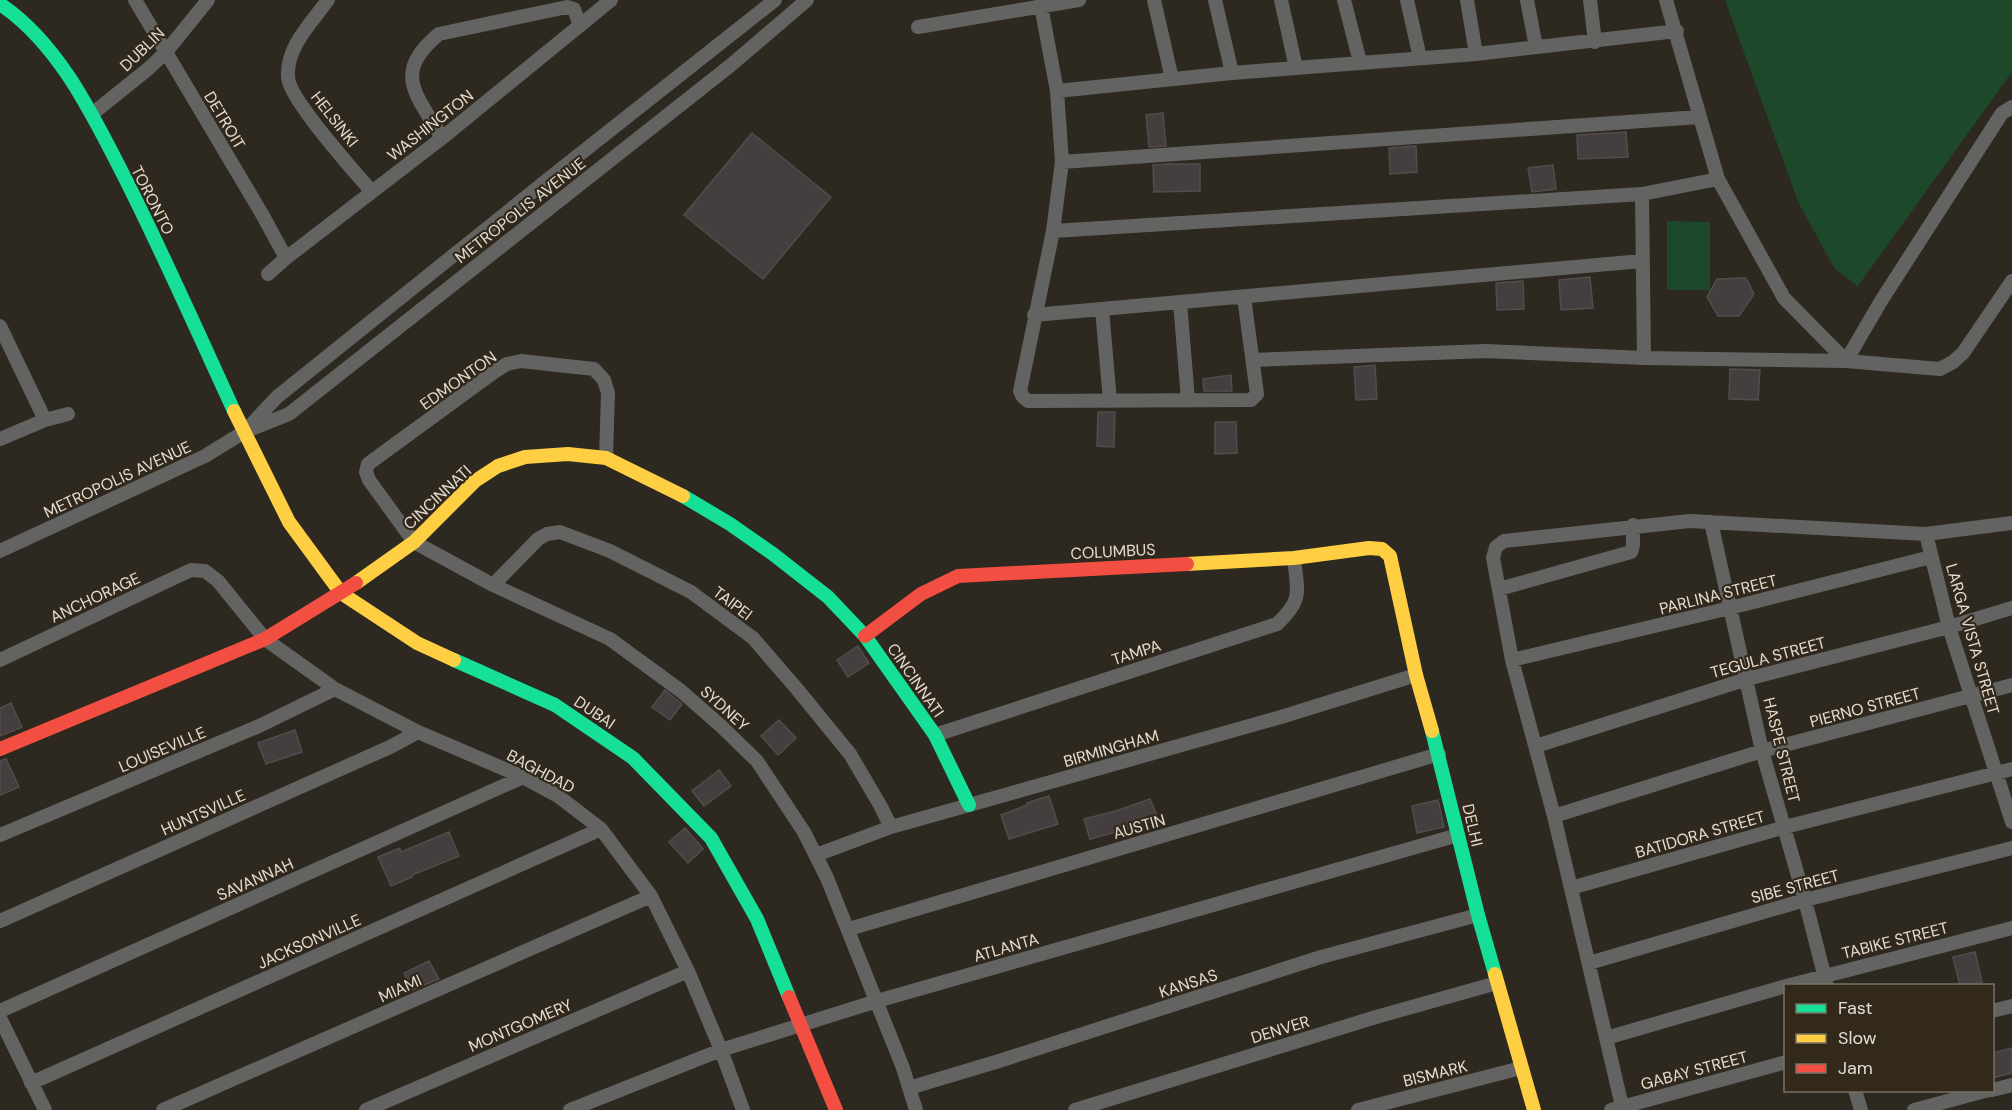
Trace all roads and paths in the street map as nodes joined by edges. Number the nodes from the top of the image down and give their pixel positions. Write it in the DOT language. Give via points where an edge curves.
graph roads {
  1 [pos="135,0"];
  2 [pos="208,0"];
  3 [pos="328,0"];
  4 [pos="611,0"];
  5 [pos="775,0"];
  6 [pos="807,0"];
  7 [pos="1079,0"];
  8 [pos="1154,0"];
  9 [pos="1215,0"];
  10 [pos="1281,0"];
  11 [pos="1344,0"];
  12 [pos="1407,0"];
  13 [pos="1467,0"];
  14 [pos="1527,0"];
  15 [pos="1590,0"];
  16 [pos="1666,0"];
  17 [pos="0,4"];
  18 [pos="792,5"];
  19 [pos="1041,6"];
  20 [pos="580,26"];
  21 [pos="918,27"];
  22 [pos="1677,31"];
  23 [pos="1595,42"];
  24 [pos="1536,47"];
  25 [pos="165,53"];
  26 [pos="1476,54"];
  27 [pos="1420,58"];
  28 [pos="1360,63"];
  29 [pos="1296,68"];
  30 [pos="1233,73"];
  31 [pos="1172,79"];
  32 [pos="1057,91"];
  33 [pos="2012,107"];
  34 [pos="92,114"];
  35 [pos="1699,117"];
  36 [pos="441,138"];
  37 [pos="1062,162"];
  38 [pos="1718,179"];
  39 [pos="372,192"];
  40 [pos="1642,194"];
  41 [pos="1053,231"];
  42 [pos="286,258"];
  43 [pos="1642,261"];
  44 [pos="268,274"];
  45 [pos="2012,281"];
  46 [pos="1244,297"];
  47 [pos="1180,302"];
  48 [pos="1102,309"];
  49 [pos="1034,315"];
  50 [pos="0,326"];
  51 [pos="1644,358"];
  52 [pos="1254,360"];
  53 [pos="1846,361"];
  54 [pos="1110,400"];
  55 [pos="1188,400"];
  56 [pos="68,414"];
  57 [pos="45,420"];
  58 [pos="244,432"];
  59 [pos="0,439"];
  60 [pos="606,458"];
  61 [pos="368,464"];
  62 [pos="1711,522"];
  63 [pos="2012,524"];
  64 [pos="1633,525"];
  65 [pos="1926,534"];
  66 [pos="414,542"];
  67 [pos="1382,549"];
  68 [pos="0,551"];
  69 [pos="1931,557"];
  70 [pos="1294,558"];
  71 [pos="206,571"];
  72 [pos="493,585"];
  73 [pos="1499,589"];
  74 [pos="341,593"];
  75 [pos="1730,608"];
  76 [pos="2012,608"];
  77 [pos="1949,627"];
  78 [pos="865,636"];
  79 [pos="265,639"];
  80 [pos="0,660"];
  81 [pos="1512,660"];
  82 [pos="1416,675"];
  83 [pos="1747,678"];
  84 [pos="2012,685"];
  85 [pos="335,689"];
  86 [pos="1971,696"];
  87 [pos="418,732"];
  88 [pos="935,735"];
  89 [pos="1536,746"];
  90 [pos="0,749"];
  91 [pos="1762,751"];
  92 [pos="1439,754"];
  93 [pos="2012,769"];
  94 [pos="1997,773"];
  95 [pos="523,777"];
  96 [pos="969,805"];
  97 [pos="1554,816"];
  98 [pos="2012,822"];
  99 [pos="891,827"];
  100 [pos="1785,827"];
  101 [pos="601,829"];
  102 [pos="0,835"];
  103 [pos="1458,835"];
  104 [pos="2012,848"];
  105 [pos="816,855"];
  106 [pos="1571,888"];
  107 [pos="651,896"];
  108 [pos="1805,900"];
  109 [pos="1478,915"];
  110 [pos="0,921"];
  111 [pos="849,928"];
  112 [pos="2012,928"];
  113 [pos="1589,963"];
  114 [pos="688,971"];
  115 [pos="1826,980"];
  116 [pos="1497,983"];
  117 [pos="1799,984"];
  118 [pos="1784,987"];
  119 [pos="877,1001"];
  120 [pos="2012,1006"];
  121 [pos="1994,1010"];
  122 [pos="0,1011"];
  123 [pos="0,1018"];
  124 [pos="802,1024"];
  125 [pos="1606,1038"];
  126 [pos="721,1050"];
  127 [pos="1784,1062"];
  128 [pos="1521,1068"];
  129 [pos="31,1083"];
  130 [pos="2012,1085"];
  131 [pos="909,1088"];
  132 [pos="1994,1089"];
  133 [pos="1856,1092"];
  134 [pos="1983,1092"];
  135 [pos="1377,1107"];
  136 [pos="1616,1108"];
  137 [pos="45,1110"];
  138 [pos="163,1110"];
  139 [pos="366,1110"];
  140 [pos="570,1110"];
  141 [pos="742,1110"];
  142 [pos="836,1110"];
  143 [pos="916,1110"];
  144 [pos="1075,1110"];
  145 [pos="1358,1110"];
  146 [pos="1534,1110"];
  147 [pos="1861,1110"];
  148 [pos="1914,1110"];
  1 -- 25 [label="street, DETROIT"];
  2 -- 25 [label="street, DUBLIN"];
  3 -- 39 [label="street, HELSINKI" via="295,45 287,79 302,107"];
  4 -- 20 [label="street, WASHINGTON"];
  5 -- 58 [label="street, METROPOLIS AVENUE" via="277,397"];
  6 -- 18 [label="street, METROPOLIS AVENUE"];
  7 -- 19 [label="street"];
  8 -- 31 [label="street"];
  9 -- 30 [label="street"];
  10 -- 29 [label="street"];
  11 -- 28 [label="street"];
  12 -- 27 [label="street"];
  13 -- 26 [label="street"];
  14 -- 24 [label="street"];
  15 -- 23 [label="street"];
  16 -- 22 [label="street"];
  17 -- 34 [label="street, TORONTO" via="18,16 39,39"];
  18 -- 58 [label="street, METROPOLIS AVENUE" via="731,65 289,414"];
  19 -- 21 [label="street"];
  19 -- 32 [label="street"];
  20 -- 36 [label="street, WASHINGTON"];
  20 -- 36 [label="street" via="574,9 567,7 440,34 431,41 419,55 411,78"];
  22 -- 23 [label="street"];
  22 -- 35 [label="street"];
  23 -- 24 [label="street"];
  24 -- 26 [label="street"];
  25 -- 34 [label="street, DUBLIN"];
  25 -- 42 [label="street, DETROIT"];
  26 -- 27 [label="street"];
  27 -- 28 [label="street"];
  28 -- 29 [label="street"];
  29 -- 30 [label="street"];
  30 -- 31 [label="street"];
  31 -- 32 [label="street"];
  32 -- 37 [label="street"];
  33 -- 53 [label="street" via="2002,113"];
  34 -- 58 [label="street, TORONTO" via="153,234"];
  35 -- 37 [label="street"];
  35 -- 38 [label="street"];
  36 -- 39 [label="street, WASHINGTON"];
  37 -- 41 [label="street"];
  38 -- 40 [label="street"];
  38 -- 53 [label="street" via="1784,298"];
  39 -- 42 [label="street, WASHINGTON"];
  40 -- 41 [label="street"];
  40 -- 43 [label="street"];
  41 -- 49 [label="street"];
  42 -- 44 [label="street, WASHINGTON"];
  43 -- 46 [label="street"];
  43 -- 51 [label="street"];
  45 -- 53 [label="street" via="1963,352 1940,369"];
  46 -- 47 [label="street"];
  46 -- 52 [label="street"];
  47 -- 48 [label="street"];
  47 -- 55 [label="street"];
  48 -- 49 [label="street"];
  48 -- 54 [label="street"];
  49 -- 54 [label="street" via="1020,391 1023,397 1029,401"];
  50 -- 57 [label="street"];
  51 -- 52 [label="street" via="1486,351"];
  51 -- 53 [label="street"];
  52 -- 55 [label="street" via="1257,394 1251,400"];
  54 -- 55 [label="street"];
  56 -- 57 [label="street"];
  57 -- 59 [label="street"];
  58 -- 68 [label="street, METROPOLIS AVENUE" via="205,456"];
  58 -- 74 [label="street, DUBAI" via="289,522"];
  60 -- 61 [label="street, EDMONTON" via="608,393 604,380 594,369 520,361 494,372"];
  60 -- 66 [label="street, CINCINNATI" via="568,454 525,457 498,466 475,481"];
  60 -- 78 [label="street, CINCINNATI" via="730,524 828,597"];
  61 -- 66 [label="street, SYDNEY" via="369,480"];
  62 -- 64 [label="street"];
  62 -- 65 [label="street"];
  62 -- 75 [label="street, HASPE STREET"];
  63 -- 65 [label="street"];
  64 -- 73 [label="street" via="1631,552"];
  64 -- 73 [label="street" via="1504,541 1496,547 1493,558"];
  65 -- 69 [label="street, LARGA VISTA STREET"];
  66 -- 72 [label="street, SYDNEY"];
  66 -- 74 [label="street, CINCINNATI"];
  67 -- 70 [label="street, COLUMBUS"];
  67 -- 82 [label="street, DELHI" via="1390,556"];
  69 -- 75 [label="street, PARLINA STREET"];
  69 -- 77 [label="street, LARGA VISTA STREET"];
  70 -- 78 [label="street, COLUMBUS" via="958,576 933,586"];
  70 -- 88 [label="street, TAMPA" via="1298,599 1277,624"];
  71 -- 79 [label="street, BAGHDAD"];
  71 -- 80 [label="street, ANCHORAGE" via="191,570"];
  72 -- 99 [label="street, TAIPEI" via="537,539 560,532 610,550 691,592 753,638 797,689 850,754"];
  72 -- 105 [label="street, SYDNEY" via="610,639 681,691 757,761"];
  73 -- 81 [label="street"];
  74 -- 79 [label="street, CINCINNATI"];
  74 -- 124 [label="street, DUBAI" via="417,643 555,705 633,758 711,838 757,919"];
  75 -- 81 [label="street, PARLINA STREET"];
  75 -- 83 [label="street, HASPE STREET"];
  76 -- 77 [label="street, TEGULA STREET"];
  77 -- 83 [label="street, TEGULA STREET"];
  77 -- 86 [label="street, LARGA VISTA STREET"];
  78 -- 88 [label="street, CINCINNATI"];
  79 -- 85 [label="street, BAGHDAD"];
  79 -- 90 [label="street, CINCINNATI"];
  81 -- 89 [label="street"];
  82 -- 92 [label="street, DELHI"];
  82 -- 96 [label="street, BIRMINGHAM"];
  83 -- 89 [label="street, TEGULA STREET"];
  83 -- 91 [label="street, HASPE STREET"];
  84 -- 86 [label="street, PIERNO STREET"];
  85 -- 87 [label="street, BAGHDAD"];
  85 -- 102 [label="street, LOUISEVILLE" via="259,726"];
  86 -- 91 [label="street, PIERNO STREET"];
  86 -- 94 [label="street, LARGA VISTA STREET"];
  87 -- 95 [label="street, BAGHDAD"];
  87 -- 110 [label="street, HUNTSVILLE"];
  88 -- 96 [label="street, CINCINNATI"];
  89 -- 97 [label="street"];
  91 -- 97 [label="street, PIERNO STREET"];
  91 -- 100 [label="street, HASPE STREET"];
  92 -- 103 [label="street, DELHI"];
  92 -- 111 [label="street, AUSTIN"];
  93 -- 94 [label="street, BATIDORA STREET"];
  94 -- 98 [label="street, LARGA VISTA STREET"];
  94 -- 100 [label="street, BATIDORA STREET"];
  95 -- 101 [label="street, BAGHDAD" via="558,796"];
  95 -- 122 [label="street, SAVANNAH"];
  96 -- 99 [label="street, BIRMINGHAM"];
  97 -- 106 [label="street"];
  99 -- 105 [label="street, BIRMINGHAM"];
  100 -- 106 [label="street, BATIDORA STREET"];
  100 -- 108 [label="street, HASPE STREET"];
  101 -- 107 [label="street, BAGHDAD"];
  101 -- 129 [label="street, JACKSONVILLE"];
  103 -- 109 [label="street, DELHI"];
  103 -- 119 [label="street, ATLANTA"];
  104 -- 108 [label="street, SIBE STREET"];
  105 -- 111 [label="street, SYDNEY"];
  106 -- 113 [label="street"];
  107 -- 114 [label="street, BAGHDAD"];
  107 -- 138 [label="street, MIAMI"];
  108 -- 113 [label="street, SIBE STREET"];
  108 -- 115 [label="street, HASPE STREET"];
  109 -- 116 [label="street, DELHI"];
  109 -- 131 [label="street, KANSAS" via="1322,957"];
  111 -- 119 [label="street, SYDNEY"];
  112 -- 115 [label="street, TABIKE STREET"];
  113 -- 125 [label="street"];
  114 -- 126 [label="street, BAGHDAD"];
  114 -- 139 [label="street, MONTGOMERY"];
  115 -- 117 [label="street, TABIKE STREET"];
  116 -- 128 [label="street, DELHI"];
  116 -- 144 [label="street, DENVER"];
  118 -- 125 [label="street, TABIKE STREET"];
  119 -- 124 [label="street, ATLANTA"];
  119 -- 131 [label="street, SYDNEY"];
  120 -- 121 [label="street"];
  123 -- 129 [label="street"];
  124 -- 126 [label="street, ATLANTA"];
  124 -- 142 [label="street, DUBAI"];
  125 -- 136 [label="street"];
  126 -- 140 [label="street, ATLANTA"];
  126 -- 141 [label="street, BAGHDAD"];
  127 -- 136 [label="street, GABAY STREET"];
  128 -- 135 [label="street, BISMARK"];
  128 -- 146 [label="street, DELHI"];
  129 -- 137 [label="street"];
  130 -- 132 [label="street"];
  131 -- 143 [label="street, SYDNEY"];
  133 -- 147 [label="street"];
  134 -- 148 [label="street"];
  135 -- 145 [label="street, BISMARK"];
}
